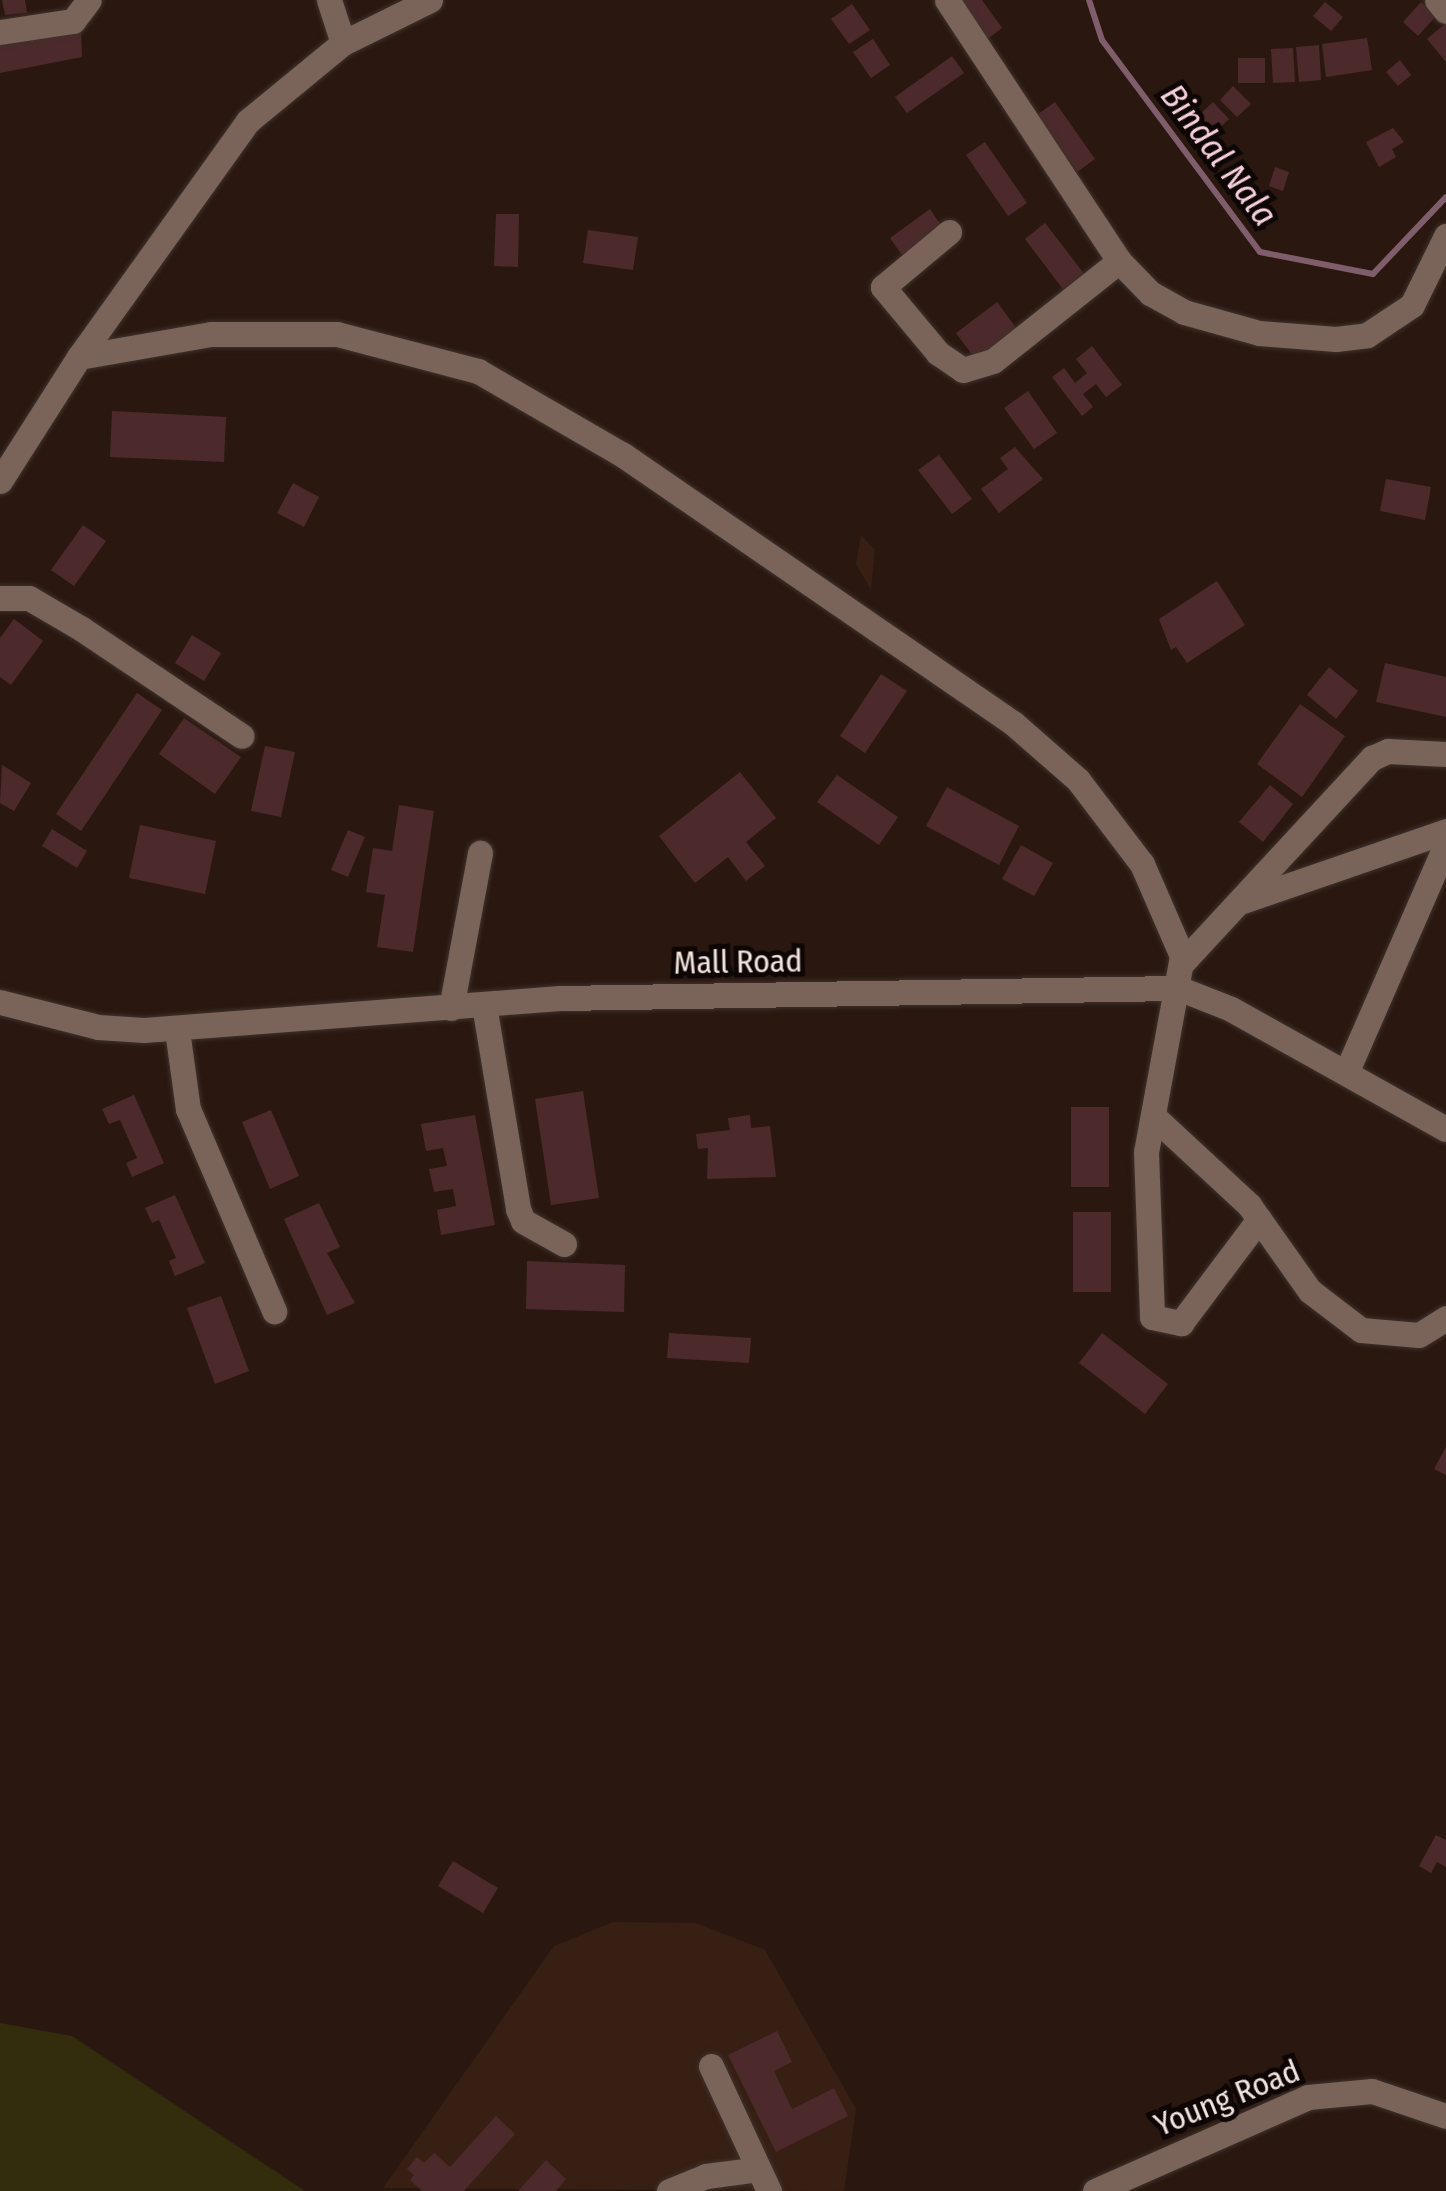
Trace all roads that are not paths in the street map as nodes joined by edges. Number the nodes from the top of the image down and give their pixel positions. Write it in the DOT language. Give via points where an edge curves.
graph roads {
  1 [pos="89,0"];
  2 [pos="329,0"];
  3 [pos="430,0"];
  4 [pos="947,0"];
  5 [pos="1437,0"];
  6 [pos="1446,11"];
  7 [pos="0,32"];
  8 [pos="343,43"];
  9 [pos="949,232"];
  10 [pos="1446,236"];
  11 [pos="1119,260"];
  12 [pos="79,357"];
  13 [pos="0,479"];
  14 [pos="0,598"];
  15 [pos="242,736"];
  16 [pos="1446,754"];
  17 [pos="1446,831"];
  18 [pos="1446,844"];
  19 [pos="480,852"];
  20 [pos="1238,903"];
  21 [pos="1180,975"];
  22 [pos="0,1002"];
  23 [pos="484,1005"];
  24 [pos="450,1008"];
  25 [pos="177,1030"];
  26 [pos="1346,1073"];
  27 [pos="1153,1116"];
  28 [pos="1446,1129"];
  29 [pos="1258,1219"];
  30 [pos="564,1244"];
  31 [pos="274,1311"];
  32 [pos="1446,1318"];
  33 [pos="711,2066"];
  34 [pos="1446,2116"];
  35 [pos="764,2180"];
  36 [pos="668,2191"];
  37 [pos="1095,2191"];
  1 -- 7 [label="street" via="73,20"];
  2 -- 8 [label="street"];
  3 -- 8 [label="street"];
  4 -- 11 [label="street"];
  5 -- 6 [label="street"];
  8 -- 12 [label="street" via="248,122"];
  9 -- 11 [label="street" via="883,287 938,353 964,370 993,361"];
  10 -- 11 [label="street" via="1403,314 1367,335 1336,339 1260,333 1184,312 1150,293"];
  12 -- 13 [label="street"];
  12 -- 21 [label="street" via="212,334 337,334 478,371 756,543 1052,754 1142,864"];
  14 -- 15 [label="street" via="28,598 69,621"];
  16 -- 20 [label="street" via="1388,751 1372,758"];
  17 -- 20 [label="street"];
  18 -- 26 [label="street"];
  19 -- 24 [label="street"];
  20 -- 21 [label="street"];
  21 -- 23 [label="street, Mall Road"];
  21 -- 26 [label="street, Mall Road"];
  21 -- 27 [label="street"];
  22 -- 25 [label="street, Mall Road" via="98,1027"];
  23 -- 24 [label="street, Mall Road"];
  23 -- 30 [label="street" via="518,1209 523,1222"];
  24 -- 25 [label="street, Mall Road"];
  25 -- 31 [label="street" via="188,1109"];
  26 -- 28 [label="street, Mall Road"];
  27 -- 29 [label="street" via="1201,1155"];
  27 -- 29 [label="street" via="1145,1188 1152,1317 1182,1323"];
  29 -- 32 [label="street" via="1310,1291 1361,1330 1419,1334"];
  33 -- 35 [label="street"];
  34 -- 37 [label="street, Young Road" via="1372,2091 1308,2096"];
  35 -- 36 [label="street" via="706,2176"];
}
